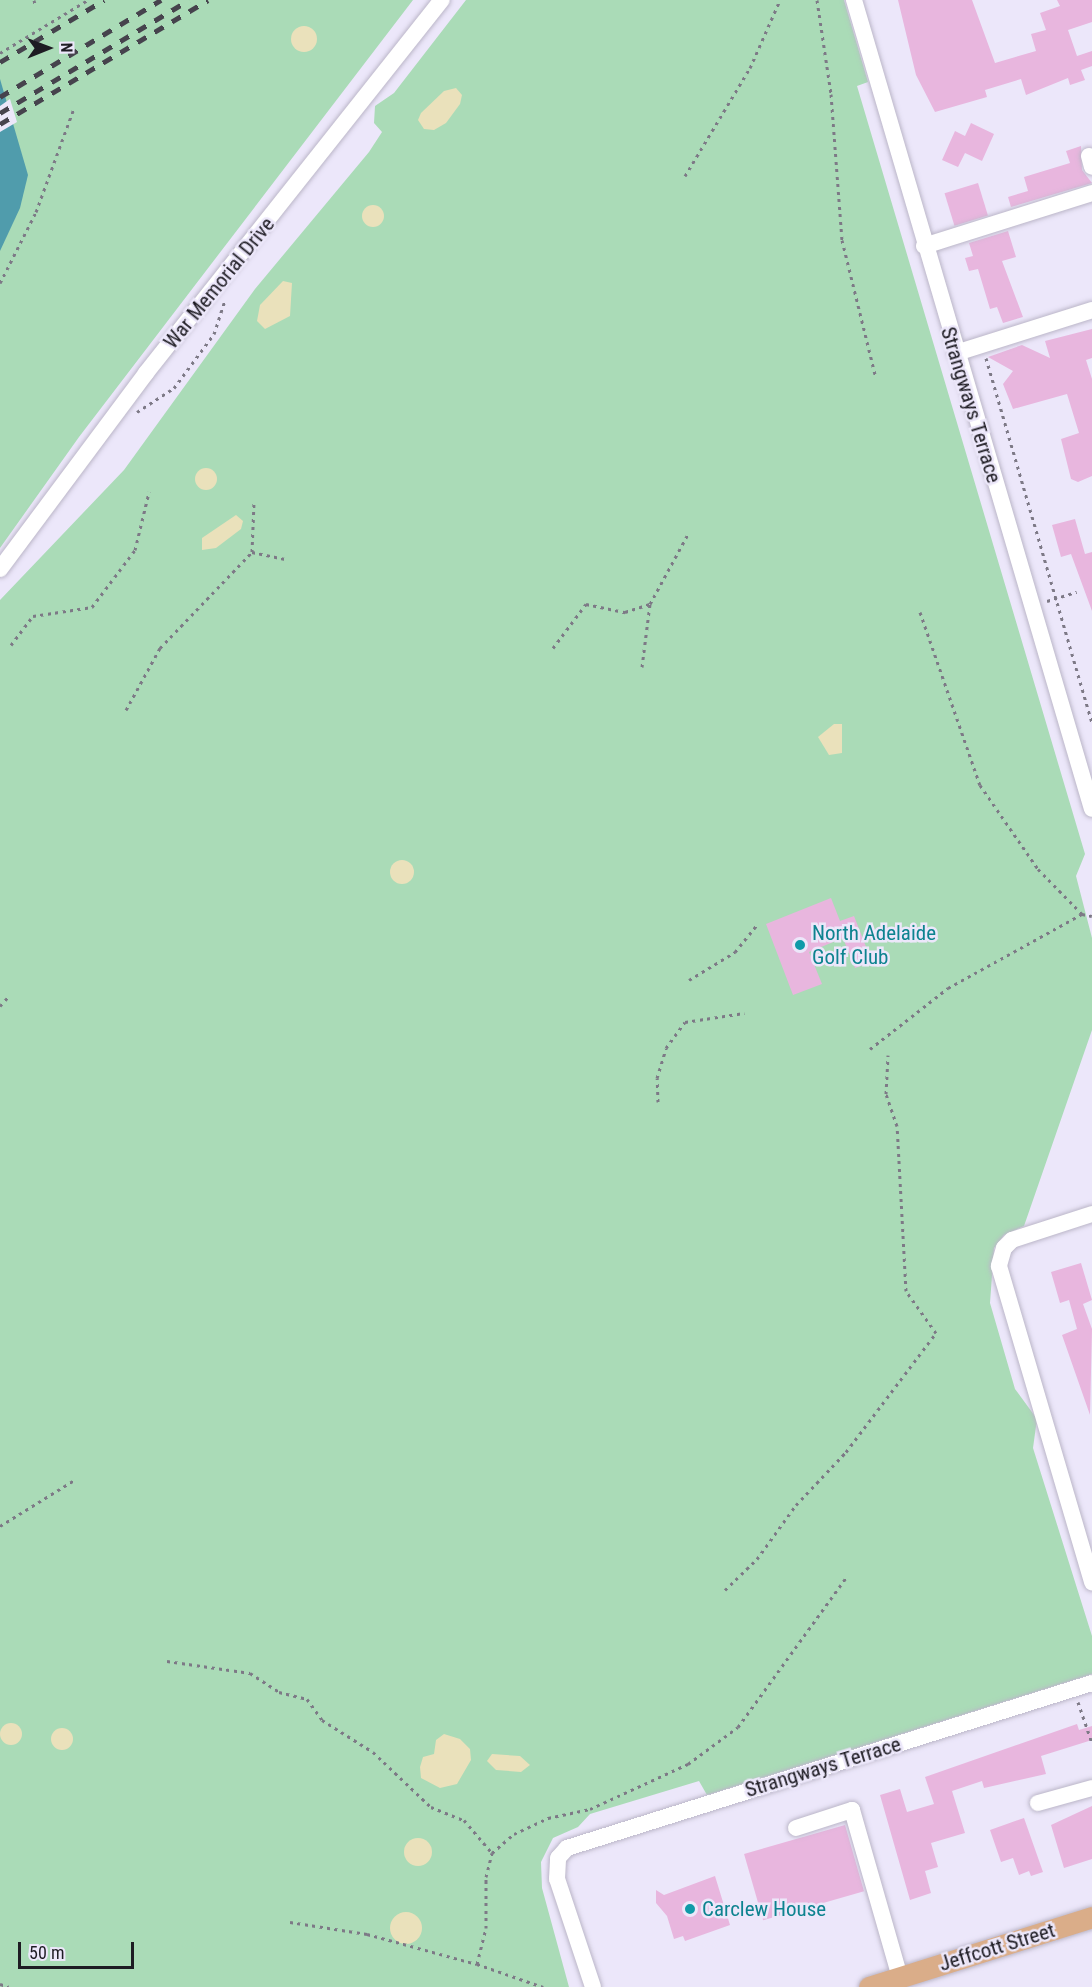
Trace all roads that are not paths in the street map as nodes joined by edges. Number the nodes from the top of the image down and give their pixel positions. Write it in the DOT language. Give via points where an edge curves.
graph roads {
  1 [pos="442,0"];
  2 [pos="854,0"];
  3 [pos="1092,193"];
  4 [pos="924,246"];
  5 [pos="1092,310"];
  6 [pos="956,353"];
  7 [pos="0,569"];
  8 [pos="1092,809"];
  9 [pos="1092,1214"];
  10 [pos="1092,1583"];
  11 [pos="1092,1683"];
  12 [pos="1092,1788"];
  13 [pos="1038,1803"];
  14 [pos="796,1828"];
  15 [pos="1092,1917"];
  16 [pos="900,1977"];
  17 [pos="593,1987"];
  18 [pos="869,1987"];
  1 -- 7 [label="street, War Memorial Drive" via="139,381"];
  2 -- 4 [label="street, Strangways Terrace"];
  3 -- 4 [label="street"];
  4 -- 6 [label="street, Strangways Terrace"];
  5 -- 6 [label="street"];
  6 -- 8 [label="street, Strangways Terrace"];
  9 -- 10 [label="street" via="1012,1240 1004,1248 999,1266"];
  11 -- 17 [label="street, Strangways Terrace" via="579,1843 558,1858 557,1879"];
  12 -- 13 [label="street"];
  14 -- 16 [label="street" via="852,1810"];
  15 -- 16 [label="main road, Jeffcott Street"];
  16 -- 18 [label="main road, Jeffcott Street"];
}
